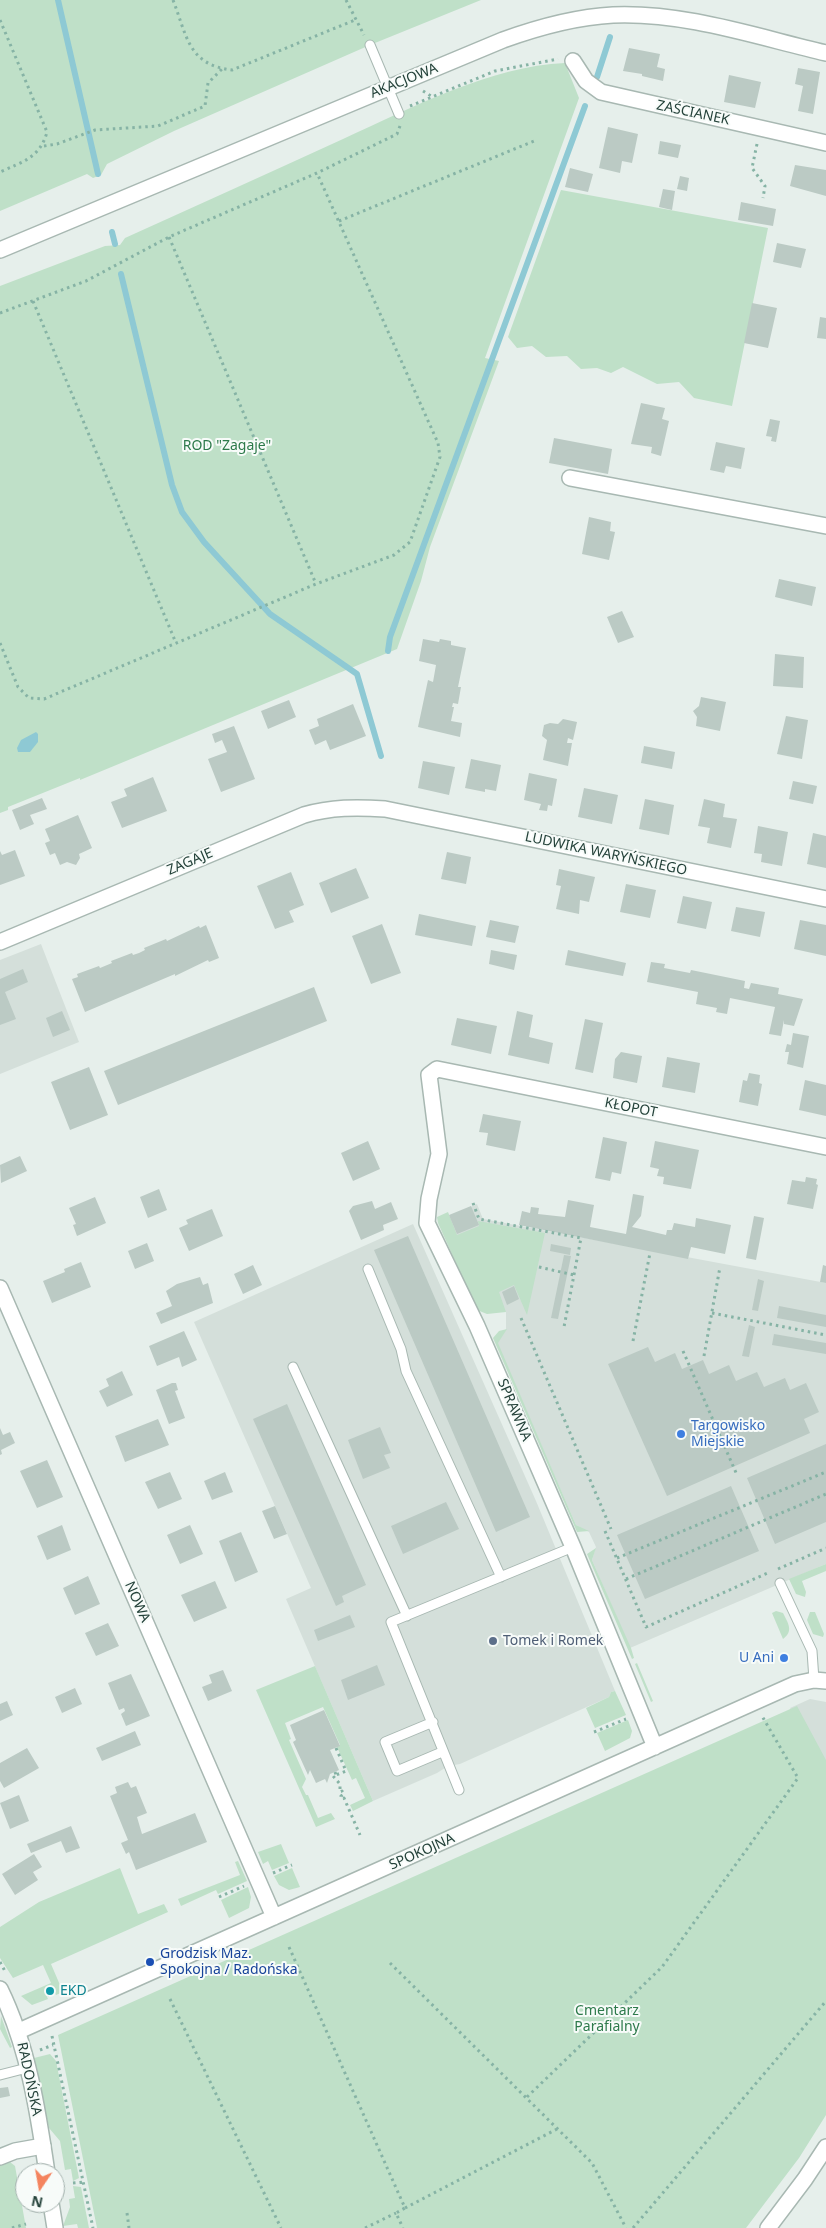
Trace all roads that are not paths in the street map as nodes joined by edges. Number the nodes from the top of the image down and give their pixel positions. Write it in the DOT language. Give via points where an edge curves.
graph roads {
  1 [pos="370,45"];
  2 [pos="826,53"];
  3 [pos="573,61"];
  4 [pos="388,88"];
  5 [pos="398,112"];
  6 [pos="826,142"];
  7 [pos="0,250"];
  8 [pos="570,478"];
  9 [pos="826,526"];
  10 [pos="386,809"];
  11 [pos="826,899"];
  12 [pos="0,942"];
  13 [pos="437,1069"];
  14 [pos="826,1147"];
  15 [pos="368,1269"];
  16 [pos="0,1288"];
  17 [pos="293,1367"];
  18 [pos="573,1547"];
  19 [pos="500,1577"];
  20 [pos="780,1583"];
  21 [pos="407,1616"];
  22 [pos="820,1680"];
  23 [pos="433,1722"];
  24 [pos="655,1747"];
  25 [pos="442,1752"];
  26 [pos="459,1790"];
  27 [pos="274,1917"];
  28 [pos="0,1989"];
  29 [pos="19,2031"];
  30 [pos="27,2068"];
  31 [pos="0,2075"];
  32 [pos="43,2146"];
  33 [pos="826,2147"];
  34 [pos="0,2157"];
  35 [pos="46,2163"];
  36 [pos="53,2213"];
  37 [pos="55,2228"];
  38 [pos="768,2228"];
  1 -- 4 [label="lane"];
  2 -- 4 [label="street, AKACJOWA" via="666,17 614,15 577,19 529,31"];
  3 -- 6 [label="street, ZAŚCIANEK" via="592,87 608,94"];
  4 -- 5 [label="lane"];
  4 -- 7 [label="street, AKACJOWA"];
  8 -- 9 [label="street"];
  10 -- 11 [label="street, LUDWIKA WARYŃSKIEGO"];
  10 -- 12 [label="street, ZAGAJE" via="351,807 304,815"];
  13 -- 14 [label="street, KŁOPOT"];
  13 -- 18 [label="street, SPRAWNA" via="429,1075 439,1154 427,1223 477,1326"];
  15 -- 19 [label="lane" via="402,1349 406,1371"];
  16 -- 27 [label="street, NOWA"];
  17 -- 21 [label="lane"];
  18 -- 19 [label="lane"];
  18 -- 24 [label="street, SPRAWNA"];
  19 -- 21 [label="lane"];
  20 -- 22 [label="lane" via="812,1650"];
  21 -- 23 [label="lane" via="391,1622"];
  22 -- 24 [label="street, SPOKOJNA" via="795,1684"];
  23 -- 25 [label="lane"];
  23 -- 25 [label="lane" via="385,1742 397,1771"];
  24 -- 27 [label="street, SPOKOJNA"];
  25 -- 26 [label="lane"];
  27 -- 29 [label="street, SPOKOJNA"];
  28 -- 29 [label="street, RADOŃSKA"];
  29 -- 30 [label="street, RADOŃSKA"];
  30 -- 31 [label="lane"];
  30 -- 32 [label="street, RADOŃSKA"];
  32 -- 34 [label="street"];
  32 -- 35 [label="street, RADOŃSKA"];
  33 -- 38 [label="street"];
  36 -- 37 [label="street"];
}
